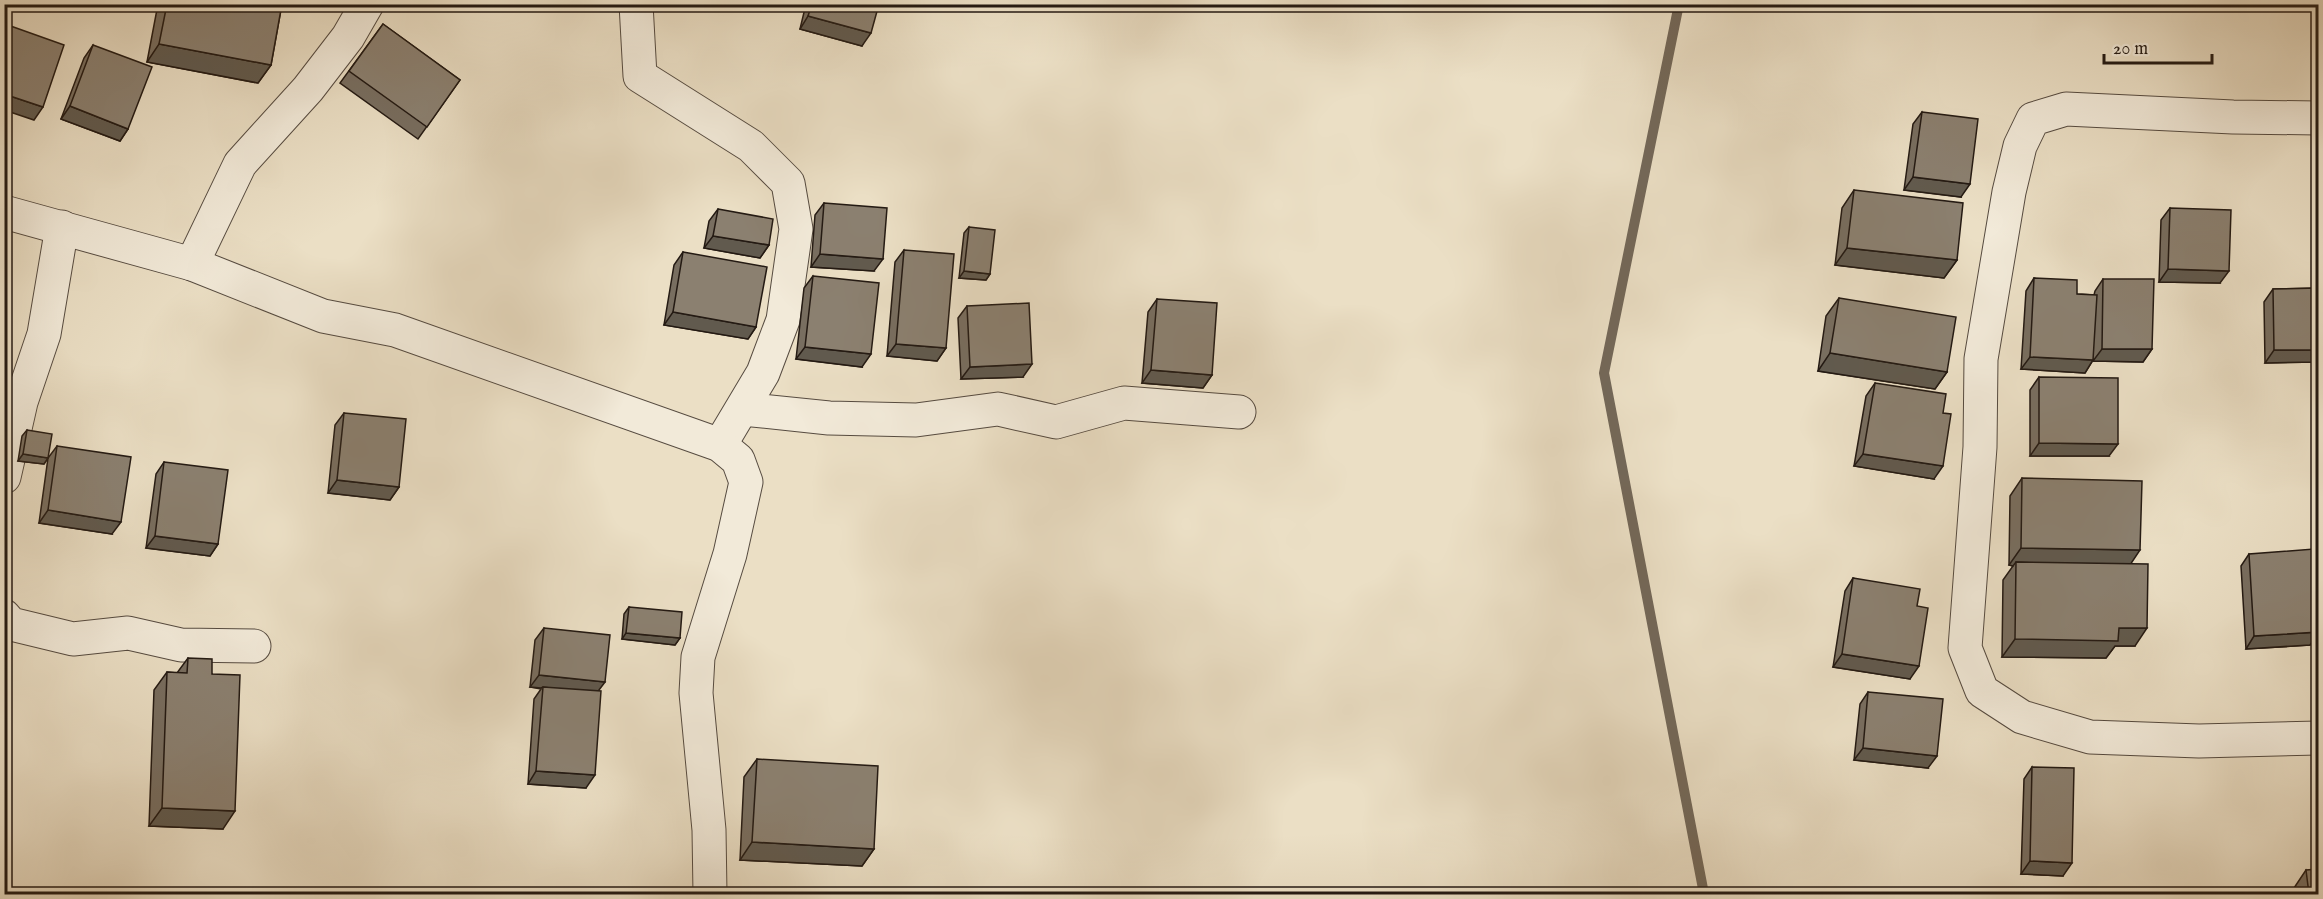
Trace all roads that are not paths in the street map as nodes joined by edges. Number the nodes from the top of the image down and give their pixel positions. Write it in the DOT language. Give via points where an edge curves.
graph roads {
  1 [pos="367,4"];
  2 [pos="636,4"];
  3 [pos="2319,118"];
  4 [pos="4,212"];
  5 [pos="62,227"];
  6 [pos="192,264"];
  7 [pos="743,409"];
  8 [pos="1239,412"];
  9 [pos="720,445"];
  10 [pos="4,477"];
  11 [pos="4,616"];
  12 [pos="254,646"];
  13 [pos="2319,738"];
  14 [pos="710,894"];
  1 -- 6 [label="street" via="348,37 240,165"];
  2 -- 7 [label="street" via="640,76 751,146 788,183 796,229 783,320 764,373"];
  3 -- 13 [label="street" via="2066,109 2033,119 2020,146 2008,192 1981,359 1980,447 1965,648 1982,691 2022,717 2090,737 2199,741"];
  4 -- 5 [label="street"];
  5 -- 6 [label="street"];
  5 -- 10 [label="street" via="44,334 21,402"];
  6 -- 9 [label="street" via="323,316 395,330"];
  7 -- 8 [label="street" via="829,418 916,420 998,409 1056,422 1124,403"];
  7 -- 9 [label="street"];
  9 -- 14 [label="street" via="738,459 746,482 730,554 698,657 696,693 709,830"];
  11 -- 12 [label="street" via="11,624 73,639 128,633 181,645"];
}
